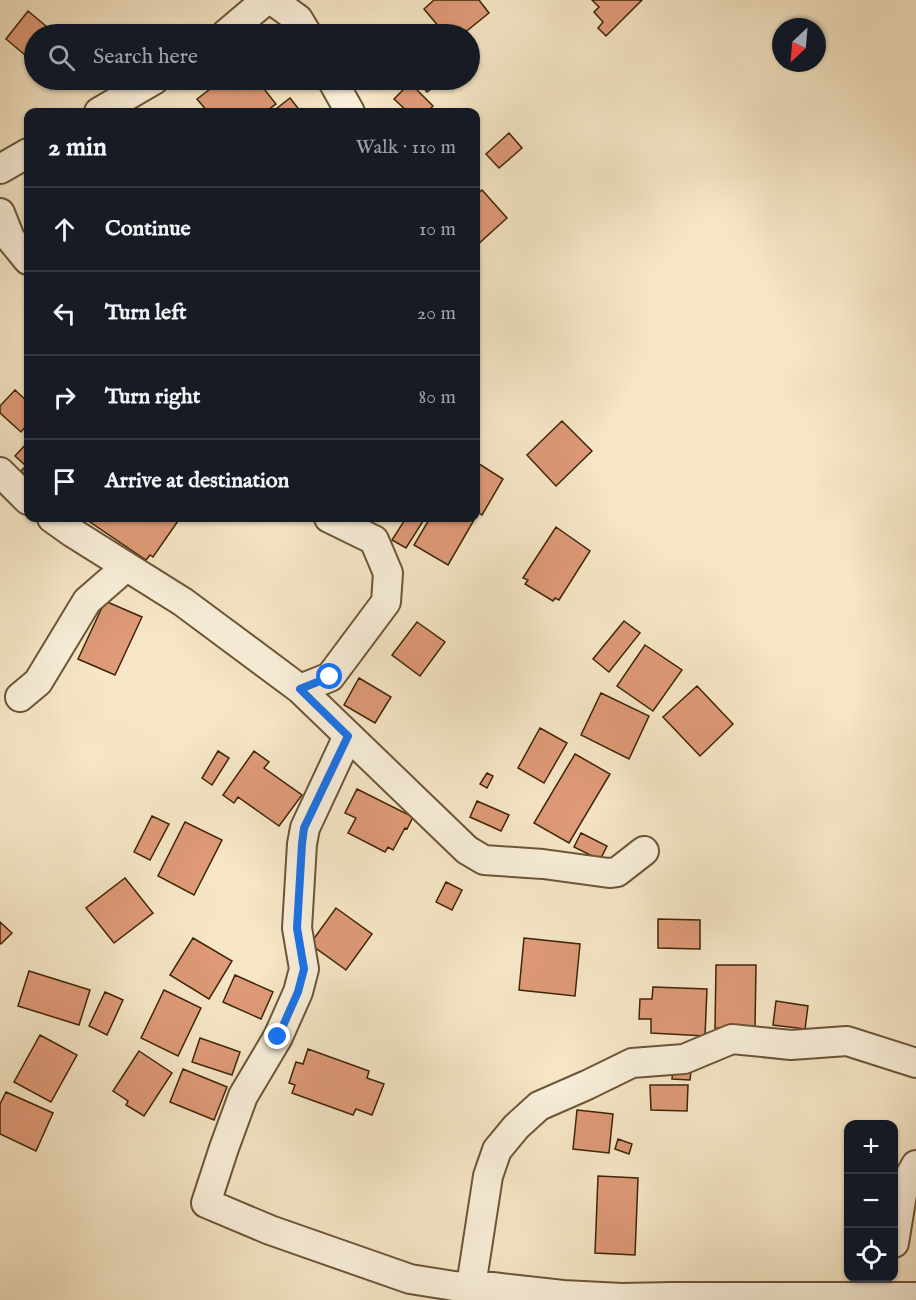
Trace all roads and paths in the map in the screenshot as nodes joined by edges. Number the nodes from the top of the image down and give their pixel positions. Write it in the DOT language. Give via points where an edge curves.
graph roads {
  1 [pos="266,0"];
  2 [pos="272,0"];
  3 [pos="238,24"];
  4 [pos="301,24"];
  5 [pos="135,90"];
  6 [pos="338,90"];
  7 [pos="105,108"];
  8 [pos="348,108"];
  9 [pos="24,155"];
  10 [pos="0,169"];
  11 [pos="0,213"];
  12 [pos="24,255"];
  13 [pos="0,472"];
  14 [pos="24,496"];
  15 [pos="58,522"];
  16 [pos="337,522"];
  17 [pos="126,567"];
  18 [pos="300,689"];
  19 [pos="20,697"];
  20 [pos="348,736"];
  21 [pos="644,851"];
  22 [pos="916,1064"];
  23 [pos="916,1165"];
  24 [pos="896,1228"];
  25 [pos="471,1286"];
  26 [pos="886,1287"];
  27 [pos="916,1297"];
  28 [pos="667,1299"];
  1 -- 3 [label="street"];
  2 -- 4 [label="street"];
  5 -- 7 [label="street"];
  6 -- 8 [label="street"];
  9 -- 10 [label="street"];
  11 -- 12 [label="street" via="10,238"];
  13 -- 14 [label="street"];
  15 -- 17 [label="street"];
  16 -- 18 [label="street" via="374,540 388,573 386,602 330,677"];
  17 -- 18 [label="street" via="183,602"];
  17 -- 19 [label="street" via="87,601 38,682"];
  18 -- 20 [label="street"];
  20 -- 21 [label="street" via="467,850 484,860 609,873 617,872"];
  20 -- 25 [label="street" via="304,828 297,928 304,969 298,992 278,1037 243,1096 206,1203 410,1279"];
  22 -- 25 [label="street" via="848,1041 791,1045 732,1039 684,1059 632,1064 539,1106 497,1150 488,1176"];
  23 -- 24 [label="street" via="903,1188"];
  25 -- 28 [label="street"];
  26 -- 27 [label="street"];
  26 -- 28 [label="street"];
}
